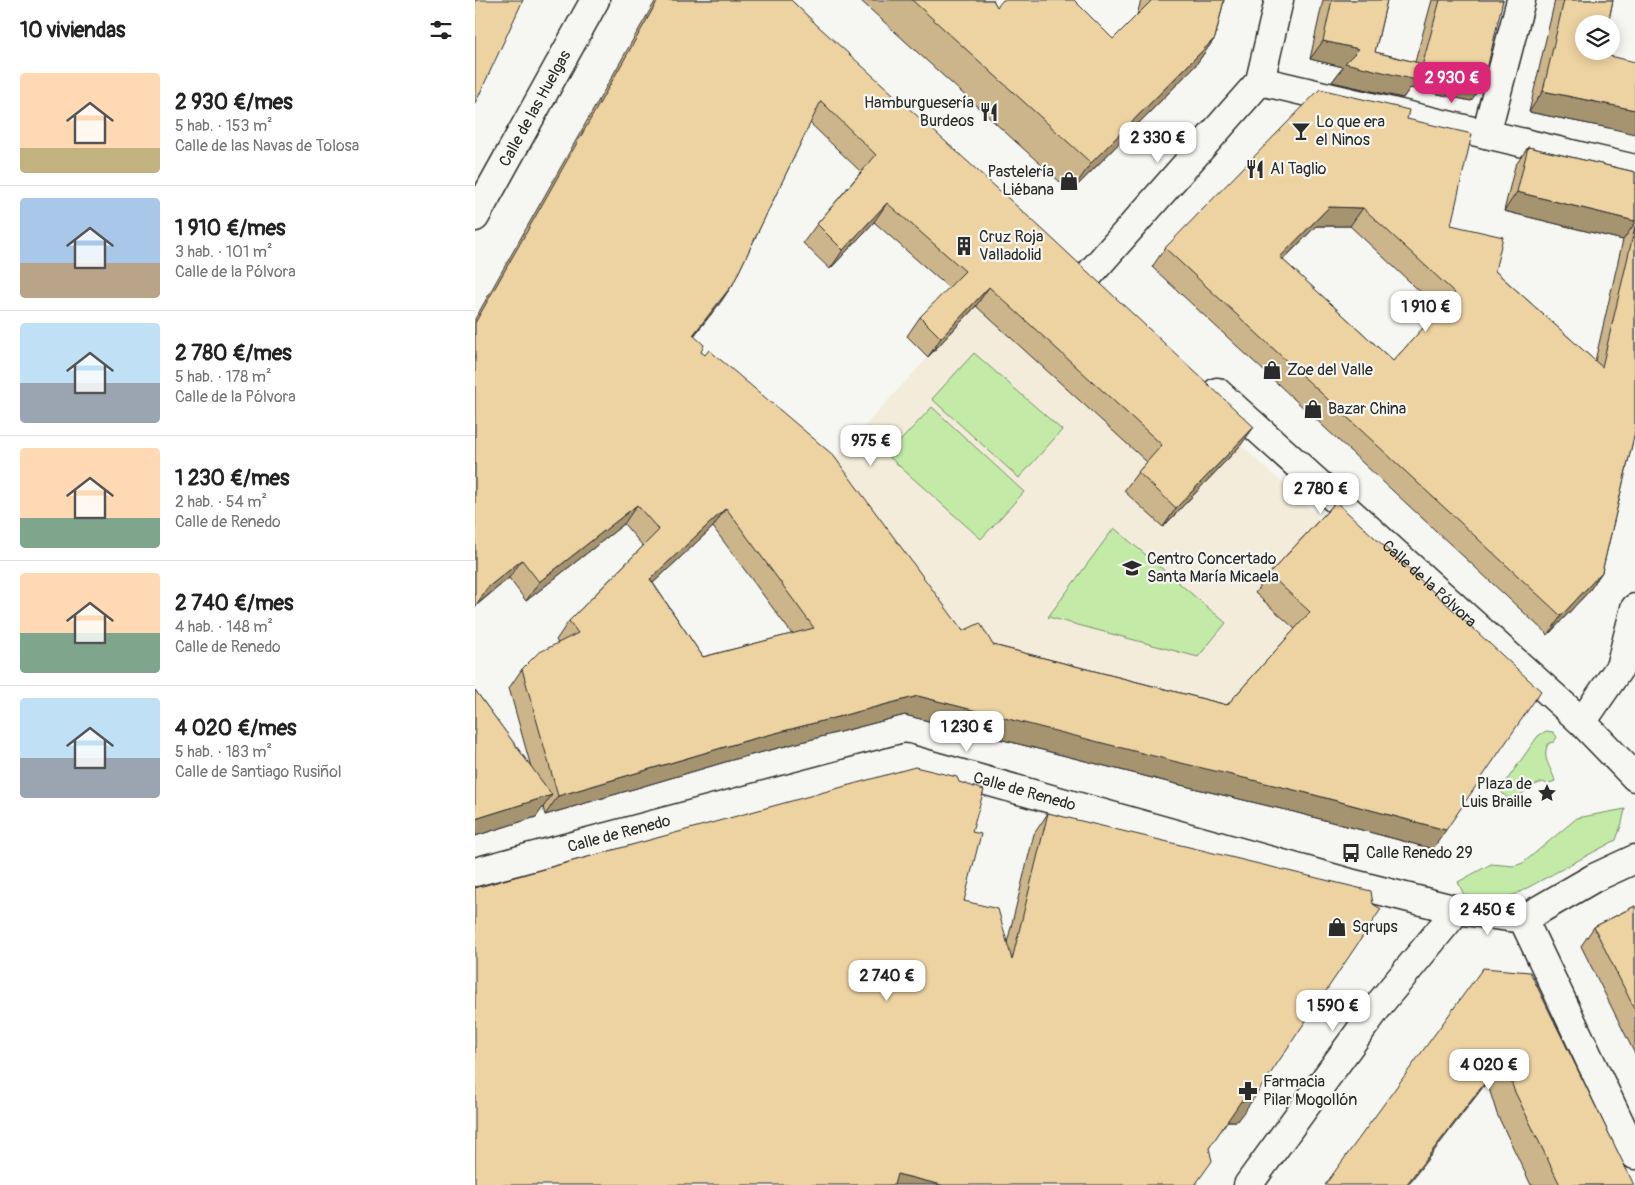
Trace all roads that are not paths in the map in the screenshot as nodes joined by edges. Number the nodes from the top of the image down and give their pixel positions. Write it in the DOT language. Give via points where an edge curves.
graph roads {
  1 [pos="595,0"];
  2 [pos="1279,0"];
  3 [pos="1521,0"];
  4 [pos="1260,81"];
  5 [pos="1486,134"];
  6 [pos="1635,168"];
  7 [pos="475,217"];
  8 [pos="1067,256"];
  9 [pos="1199,376"];
  10 [pos="1635,608"];
  11 [pos="1582,722"];
  12 [pos="1635,777"];
  13 [pos="1635,859"];
  14 [pos="475,872"];
  15 [pos="1457,910"];
  16 [pos="1523,919"];
  17 [pos="1635,1155"];
  18 [pos="1248,1185"];
  1 -- 7 [label="street, Calle de las Huelgas"];
  2 -- 4 [label="street"];
  3 -- 5 [label="street"];
  4 -- 5 [label="street"];
  4 -- 8 [label="street" via="1095,283"];
  5 -- 6 [label="street"];
  9 -- 11 [label="street, Calle de la Pólvora"];
  10 -- 11 [label="street" via="1620,667"];
  11 -- 12 [label="street"];
  13 -- 16 [label="street" via="1594,878"];
  14 -- 15 [label="street, Calle de Renedo" via="905,758 1331,878"];
  15 -- 16 [label="street"];
  15 -- 18 [label="street" via="1382,1001"];
  16 -- 17 [label="street"];
}
